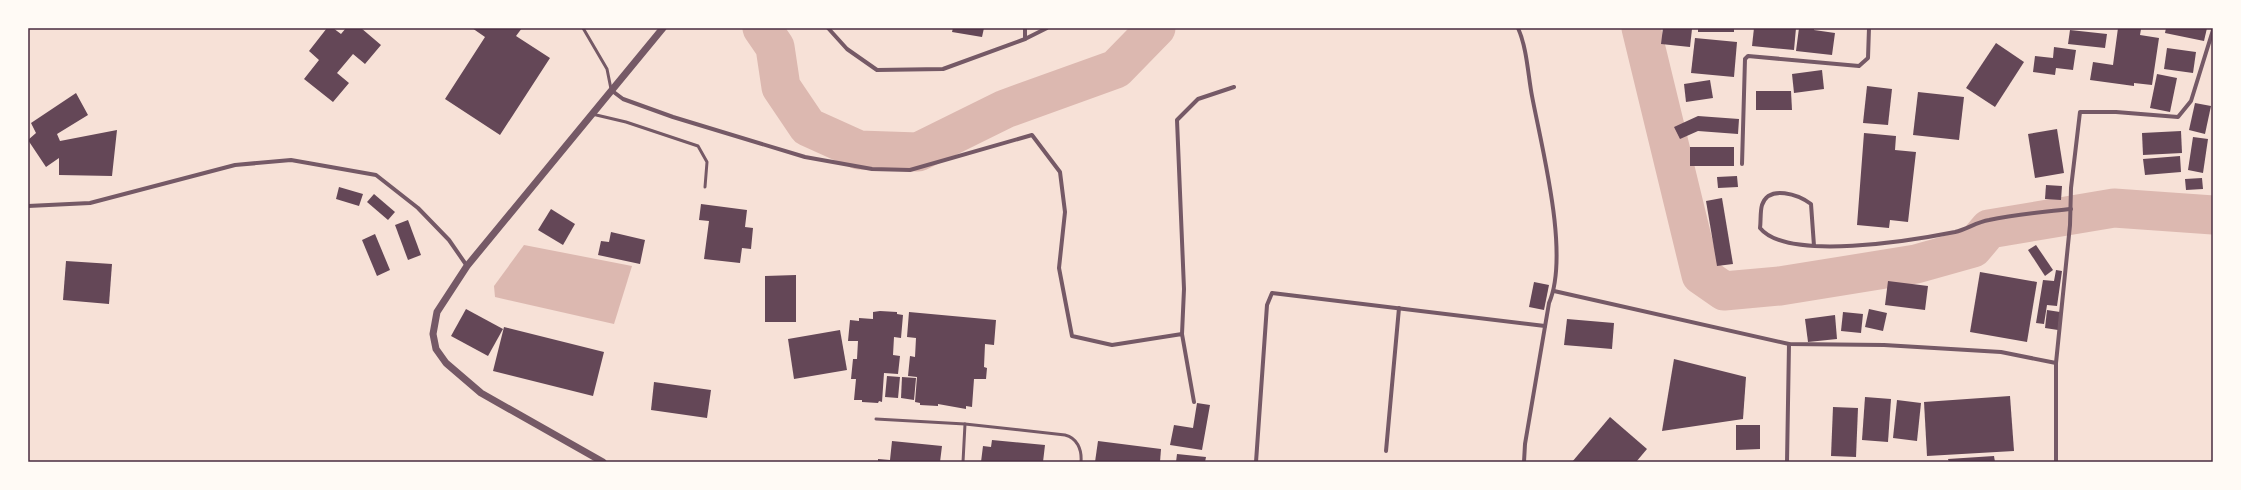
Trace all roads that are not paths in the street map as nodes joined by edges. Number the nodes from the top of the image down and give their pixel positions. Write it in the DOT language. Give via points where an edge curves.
graph roads {
  1 [pos="583,28"];
  2 [pos="663,28"];
  3 [pos="828,28"];
  4 [pos="1025,28"];
  5 [pos="1047,28"];
  6 [pos="1518,28"];
  7 [pos="1869,28"];
  8 [pos="2213,30"];
  9 [pos="1025,39"];
  10 [pos="1234,86"];
  11 [pos="611,90"];
  12 [pos="591,114"];
  13 [pos="1742,164"];
  14 [pos="705,187"];
  15 [pos="28,206"];
  16 [pos="2071,210"];
  17 [pos="1814,246"];
  18 [pos="467,266"];
  19 [pos="1554,290"];
  20 [pos="1399,308"];
  21 [pos="1545,326"];
  22 [pos="1182,334"];
  23 [pos="1789,344"];
  24 [pos="2056,362"];
  25 [pos="1194,402"];
  26 [pos="876,419"];
  27 [pos="965,424"];
  28 [pos="1386,451"];
  29 [pos="603,462"];
  30 [pos="963,462"];
  31 [pos="1081,462"];
  32 [pos="1256,462"];
  33 [pos="1524,462"];
  34 [pos="1787,462"];
  35 [pos="2056,462"];
  1 -- 11 [label="lane" via="608,69"];
  2 -- 11 [label="street"];
  3 -- 9 [label="street" via="847,49 877,70 944,69"];
  4 -- 9 [label="street"];
  5 -- 9 [label="street"];
  6 -- 19 [label="street" via="1552,196 1556,259"];
  7 -- 13 [label="street" via="1868,58 1859,66 1748,56 1745,59"];
  8 -- 16 [label="street" via="2191,101 2178,117 2080,112 2071,188"];
  10 -- 22 [label="street" via="1198,99 1177,120 1184,289"];
  11 -- 12 [label="street"];
  11 -- 22 [label="street" via="623,99 687,122 805,157 872,170 910,170 1032,135 1060,172 1065,212 1058,268 1072,336 1112,345"];
  12 -- 14 [label="lane" via="626,122 698,146 707,162"];
  12 -- 18 [label="street"];
  15 -- 18 [label="street" via="90,203 234,165 292,160 376,175 418,208 450,240"];
  16 -- 17 [label="street" via="1988,220 1957,231 1898,243"];
  16 -- 24 [label="street"];
  17 -- 17 [label="street" via="1766,236 1760,228 1762,205 1768,197 1779,192 1804,199 1811,204"];
  18 -- 29 [label="street" via="437,312 433,334 436,350 446,363 481,393"];
  19 -- 21 [label="street"];
  19 -- 23 [label="street"];
  20 -- 21 [label="street"];
  20 -- 28 [label="street"];
  20 -- 32 [label="street" via="1272,293 1267,305"];
  21 -- 33 [label="street"];
  22 -- 25 [label="street"];
  23 -- 24 [label="street" via="1884,345 2002,352"];
  23 -- 34 [label="street"];
  24 -- 35 [label="street"];
  26 -- 27 [label="lane"];
  27 -- 30 [label="lane"];
  27 -- 31 [label="lane" via="1073,437 1082,455"];
}
